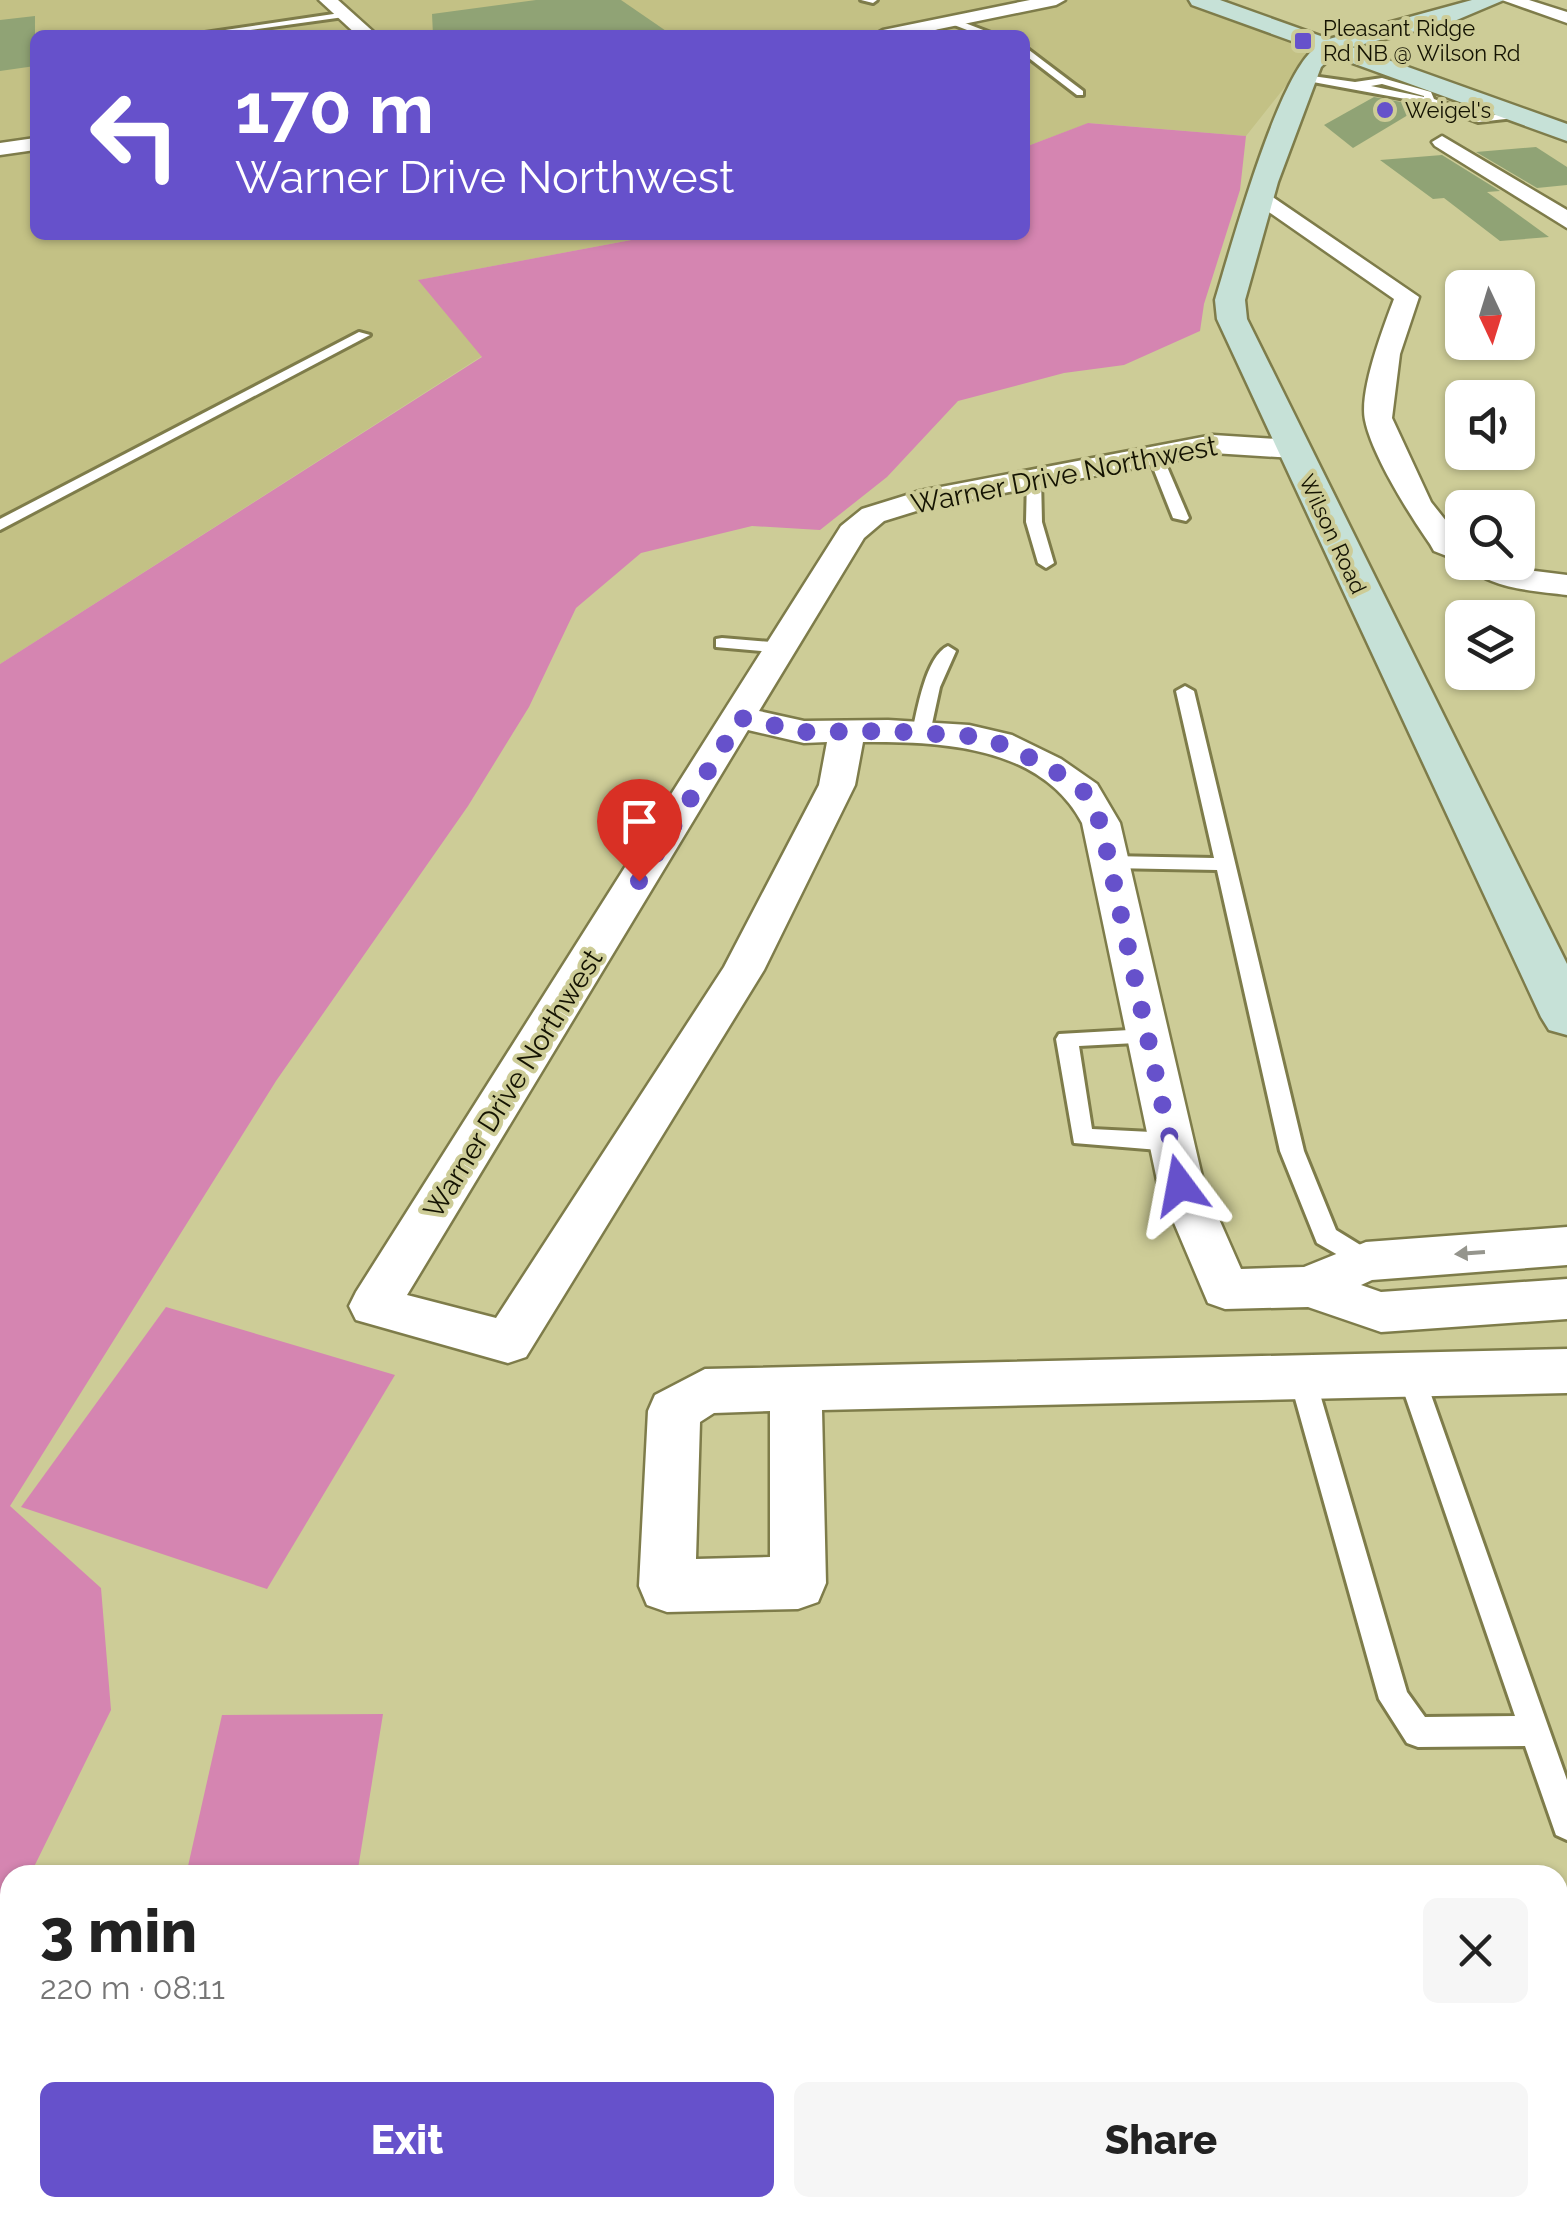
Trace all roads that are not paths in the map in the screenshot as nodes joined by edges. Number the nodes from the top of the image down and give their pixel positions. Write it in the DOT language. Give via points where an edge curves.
graph roads {
  1 [pos="328,0"];
  2 [pos="865,0"];
  3 [pos="873,0"];
  4 [pos="1056,0"];
  5 [pos="1200,0"];
  6 [pos="1493,0"];
  7 [pos="1510,0"];
  8 [pos="344,14"];
  9 [pos="1567,18"];
  10 [pos="231,30"];
  11 [pos="362,30"];
  12 [pos="907,30"];
  13 [pos="950,30"];
  14 [pos="1332,45"];
  15 [pos="1030,54"];
  16 [pos="1305,78"];
  17 [pos="1080,93"];
  18 [pos="1527,116"];
  19 [pos="1567,133"];
  20 [pos="1442,142"];
  21 [pos="30,145"];
  22 [pos="0,148"];
  23 [pos="1261,196"];
  24 [pos="1567,221"];
  25 [pos="364,334"];
  26 [pos="1286,432"];
  27 [pos="1155,455"];
  28 [pos="1034,478"];
  29 [pos="1181,518"];
  30 [pos="0,525"];
  31 [pos="1445,543"];
  32 [pos="1046,563"];
  33 [pos="1529,580"];
  34 [pos="1567,585"];
  35 [pos="722,643"];
  36 [pos="783,648"];
  37 [pos="948,651"];
  38 [pos="1186,691"];
  39 [pos="741,718"];
  40 [pos="846,731"];
  41 [pos="921,733"];
  42 [pos="1109,862"];
  43 [pos="1226,864"];
  44 [pos="1567,1017"];
  45 [pos="1147,1037"];
  46 [pos="1170,1142"];
  47 [pos="1567,1246"];
  48 [pos="1366,1261"];
  49 [pos="1310,1287"];
  50 [pos="1567,1298"];
  51 [pos="1567,1371"];
  52 [pos="1411,1375"];
  53 [pos="1302,1377"];
  54 [pos="796,1388"];
  55 [pos="1534,1730"];
  56 [pos="1567,1824"];
  1 -- 8 [label="street"];
  2 -- 3 [label="lane"];
  4 -- 13 [label="street"];
  5 -- 14 [label="street"];
  6 -- 14 [label="street"];
  7 -- 9 [label="street"];
  8 -- 10 [label="lane"];
  8 -- 11 [label="street"];
  12 -- 13 [label="street"];
  14 -- 16 [label="street, Wilson Road"];
  14 -- 18 [label="street"];
  15 -- 17 [label="lane"];
  16 -- 18 [label="lane" via="1354,86 1382,81 1478,119"];
  16 -- 23 [label="street, Wilson Road"];
  18 -- 19 [label="street"];
  20 -- 24 [label="street"];
  21 -- 22 [label="street"];
  23 -- 26 [label="street, Wilson Road" via="1230,300 1232,319"];
  23 -- 31 [label="street" via="1408,297 1387,354 1378,418 1416,502"];
  25 -- 30 [label="lane"];
  26 -- 27 [label="street, Warner Drive Northwest"];
  26 -- 44 [label="street, Wilson Road"];
  27 -- 28 [label="street, Warner Drive Northwest"];
  27 -- 29 [label="lane"];
  28 -- 32 [label="lane" via="1034,522"];
  28 -- 36 [label="street, Warner Drive Northwest" via="873,515 852,533"];
  33 -- 34 [label="street"];
  35 -- 36 [label="lane"];
  36 -- 39 [label="street, Warner Drive Northwest"];
  37 -- 41 [label="lane"];
  38 -- 43 [label="lane"];
  39 -- 40 [label="street" via="804,732"];
  39 -- 40 [label="street, Warner Drive Northwest" via="374,1306 508,1342 743,970 837,785"];
  40 -- 41 [label="street"];
  41 -- 42 [label="street" via="998,743 1048,766 1084,792 1101,824"];
  42 -- 43 [label="lane"];
  42 -- 45 [label="street"];
  43 -- 48 [label="lane" via="1292,1151 1326,1236"];
  45 -- 46 [label="street"];
  45 -- 46 [label="lane" via="1067,1039 1082,1138"];
  46 -- 49 [label="street" via="1180,1185 1224,1289"];
  47 -- 48 [label="street, one-way"];
  48 -- 49 [label="street"];
  49 -- 50 [label="street" via="1380,1312"];
  51 -- 52 [label="street"];
  52 -- 53 [label="street"];
  52 -- 55 [label="lane"];
  53 -- 54 [label="street"];
  53 -- 55 [label="lane" via="1394,1699 1418,1732"];
  55 -- 56 [label="lane"];
}
